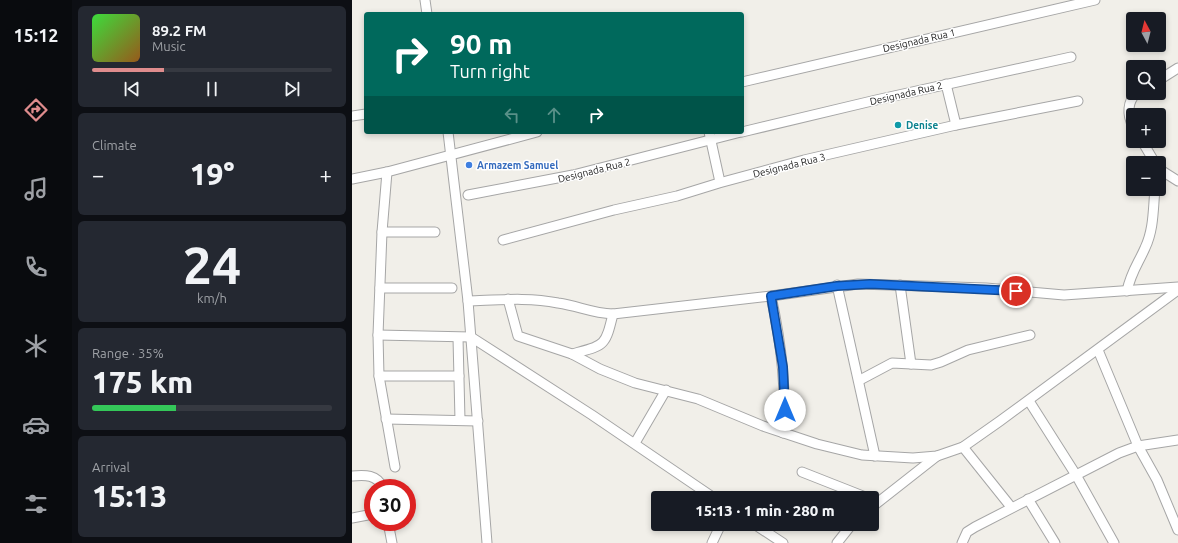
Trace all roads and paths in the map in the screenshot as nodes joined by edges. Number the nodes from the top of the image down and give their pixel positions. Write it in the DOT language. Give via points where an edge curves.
graph roads {
  1 [pos="425,0"];
  2 [pos="1095,0"];
  3 [pos="427,12"];
  4 [pos="1071,57"];
  5 [pos="1178,68"];
  6 [pos="1166,76"];
  7 [pos="744,82"];
  8 [pos="946,84"];
  9 [pos="1078,102"];
  10 [pos="364,114"];
  11 [pos="352,116"];
  12 [pos="956,125"];
  13 [pos="744,132"];
  14 [pos="448,134"];
  15 [pos="529,134"];
  16 [pos="726,134"];
  17 [pos="709,136"];
  18 [pos="451,153"];
  19 [pos="387,172"];
  20 [pos="1166,173"];
  21 [pos="352,179"];
  22 [pos="1178,181"];
  23 [pos="720,182"];
  24 [pos="468,195"];
  25 [pos="1155,196"];
  26 [pos="382,232"];
  27 [pos="435,232"];
  28 [pos="504,240"];
  29 [pos="900,285"];
  30 [pos="837,286"];
  31 [pos="1178,287"];
  32 [pos="380,288"];
  33 [pos="452,288"];
  34 [pos="1178,290"];
  35 [pos="1127,291"];
  36 [pos="771,296"];
  37 [pos="508,299"];
  38 [pos="468,301"];
  39 [pos="613,314"];
  40 [pos="378,335"];
  41 [pos="1030,336"];
  42 [pos="471,337"];
  43 [pos="458,338"];
  44 [pos="1098,350"];
  45 [pos="572,354"];
  46 [pos="911,364"];
  47 [pos="379,376"];
  48 [pos="459,376"];
  49 [pos="860,380"];
  50 [pos="666,390"];
  51 [pos="1029,401"];
  52 [pos="386,419"];
  53 [pos="460,420"];
  54 [pos="478,421"];
  55 [pos="782,433"];
  56 [pos="1178,440"];
  57 [pos="635,443"];
  58 [pos="1138,446"];
  59 [pos="962,447"];
  60 [pos="875,456"];
  61 [pos="937,456"];
  62 [pos="395,467"];
  63 [pos="802,472"];
  64 [pos="1076,475"];
  65 [pos="352,476"];
  66 [pos="375,479"];
  67 [pos="704,491"];
  68 [pos="850,491"];
  69 [pos="1028,499"];
  70 [pos="879,500"];
  71 [pos="1011,507"];
  72 [pos="364,516"];
  73 [pos="352,518"];
  74 [pos="1178,530"];
  75 [pos="390,531"];
  76 [pos="718,531"];
  77 [pos="765,531"];
  78 [pos="846,531"];
  79 [pos="392,543"];
  80 [pos="487,543"];
  81 [pos="712,543"];
  82 [pos="783,543"];
  83 [pos="837,543"];
  84 [pos="962,543"];
  85 [pos="1055,543"];
  86 [pos="1114,543"];
  1 -- 3 [label="street"];
  2 -- 7 [label="street, Designada Rua 1"];
  4 -- 8 [label="street, Designada Rua 2"];
  5 -- 6 [label="street"];
  8 -- 12 [label="street"];
  8 -- 13 [label="street, Designada Rua 2"];
  9 -- 12 [label="street, Designada Rua 3"];
  10 -- 11 [label="street"];
  12 -- 23 [label="street, Designada Rua 3"];
  14 -- 18 [label="street"];
  15 -- 18 [label="street"];
  16 -- 17 [label="street, Designada Rua 2"];
  17 -- 23 [label="street"];
  17 -- 24 [label="street, Designada Rua 2" via="574,175"];
  18 -- 19 [label="street"];
  18 -- 38 [label="street"];
  19 -- 21 [label="street"];
  19 -- 26 [label="street"];
  20 -- 22 [label="street"];
  23 -- 28 [label="street, Designada Rua 3" via="677,196"];
  25 -- 35 [label="street" via="1152,226 1146,247 1132,272"];
  26 -- 27 [label="street"];
  26 -- 32 [label="street"];
  29 -- 30 [label="street"];
  29 -- 35 [label="street" via="986,288 1055,295"];
  29 -- 46 [label="street"];
  30 -- 36 [label="street"];
  30 -- 49 [label="street"];
  31 -- 35 [label="street"];
  32 -- 33 [label="street"];
  32 -- 40 [label="street"];
  34 -- 44 [label="street"];
  36 -- 39 [label="street"];
  36 -- 55 [label="street" via="784,380 785,410"];
  37 -- 38 [label="street"];
  37 -- 39 [label="street" via="558,302 596,313"];
  37 -- 45 [label="street" via="518,336"];
  38 -- 42 [label="street"];
  39 -- 45 [label="street" via="608,337 602,344"];
  40 -- 43 [label="street"];
  40 -- 47 [label="street"];
  41 -- 46 [label="street" via="968,350 931,365"];
  42 -- 43 [label="street"];
  42 -- 54 [label="street"];
  42 -- 57 [label="street"];
  43 -- 48 [label="street"];
  44 -- 51 [label="street"];
  44 -- 58 [label="street"];
  45 -- 50 [label="street" via="635,383"];
  46 -- 49 [label="street" via="886,365"];
  47 -- 48 [label="street"];
  47 -- 52 [label="street"];
  48 -- 53 [label="street"];
  49 -- 60 [label="street"];
  50 -- 55 [label="street" via="706,402"];
  50 -- 57 [label="street"];
  51 -- 59 [label="street"];
  51 -- 64 [label="street"];
  52 -- 53 [label="street"];
  52 -- 62 [label="street"];
  53 -- 54 [label="street"];
  54 -- 80 [label="street"];
  55 -- 60 [label="street" via="862,455"];
  56 -- 58 [label="street"];
  57 -- 67 [label="street"];
  58 -- 64 [label="street"];
  58 -- 74 [label="street" via="1157,480"];
  59 -- 61 [label="street"];
  59 -- 71 [label="street"];
  60 -- 61 [label="street"];
  61 -- 70 [label="street"];
  63 -- 68 [label="street"];
  64 -- 69 [label="street"];
  64 -- 86 [label="street"];
  65 -- 66 [label="street" via="368,475"];
  69 -- 71 [label="street"];
  69 -- 85 [label="street"];
  71 -- 84 [label="street" via="967,532"];
  72 -- 73 [label="street"];
  75 -- 79 [label="street"];
  76 -- 81 [label="street"];
  77 -- 82 [label="street"];
  78 -- 83 [label="street"];
}
